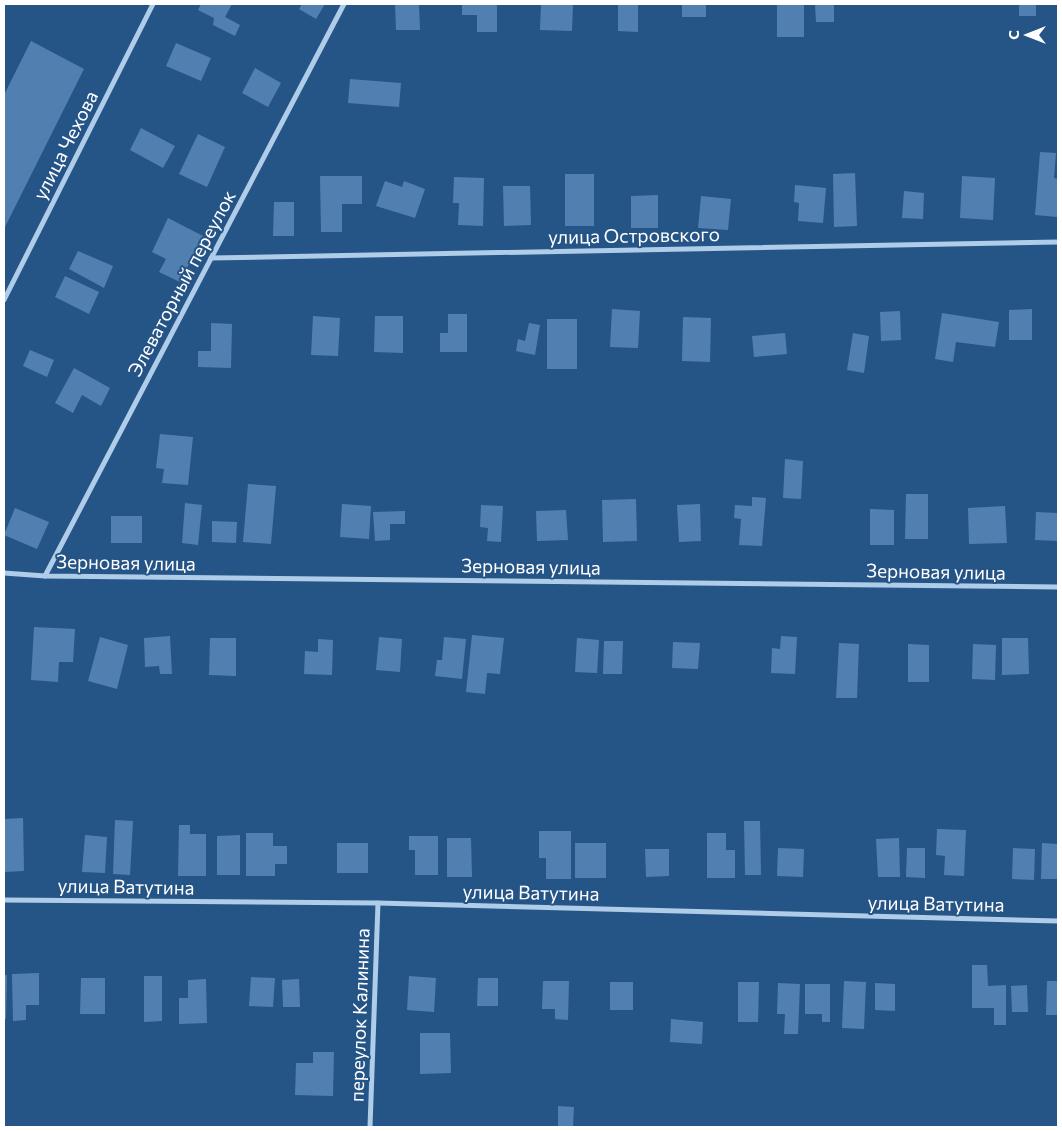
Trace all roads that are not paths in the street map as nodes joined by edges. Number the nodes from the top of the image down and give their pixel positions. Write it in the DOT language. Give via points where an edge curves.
graph roads {
  1 [pos="153,4"];
  2 [pos="344,4"];
  3 [pos="1058,242"];
  4 [pos="211,258"];
  5 [pos="4,300"];
  6 [pos="4,573"];
  7 [pos="45,576"];
  8 [pos="1058,587"];
  9 [pos="4,900"];
  10 [pos="378,903"];
  11 [pos="1058,921"];
  12 [pos="370,1127"];
  1 -- 5 [label="street, улица Чехова"];
  2 -- 4 [label="street, Элеваторный переулок"];
  3 -- 4 [label="street, улица Островского"];
  4 -- 7 [label="street, Элеваторный переулок"];
  6 -- 7 [label="street, Зерновая улица"];
  7 -- 8 [label="street, Зерновая улица"];
  9 -- 10 [label="street, улица Ватутина"];
  10 -- 11 [label="street, улица Ватутина"];
  10 -- 12 [label="street, переулок Калинина"];
}
